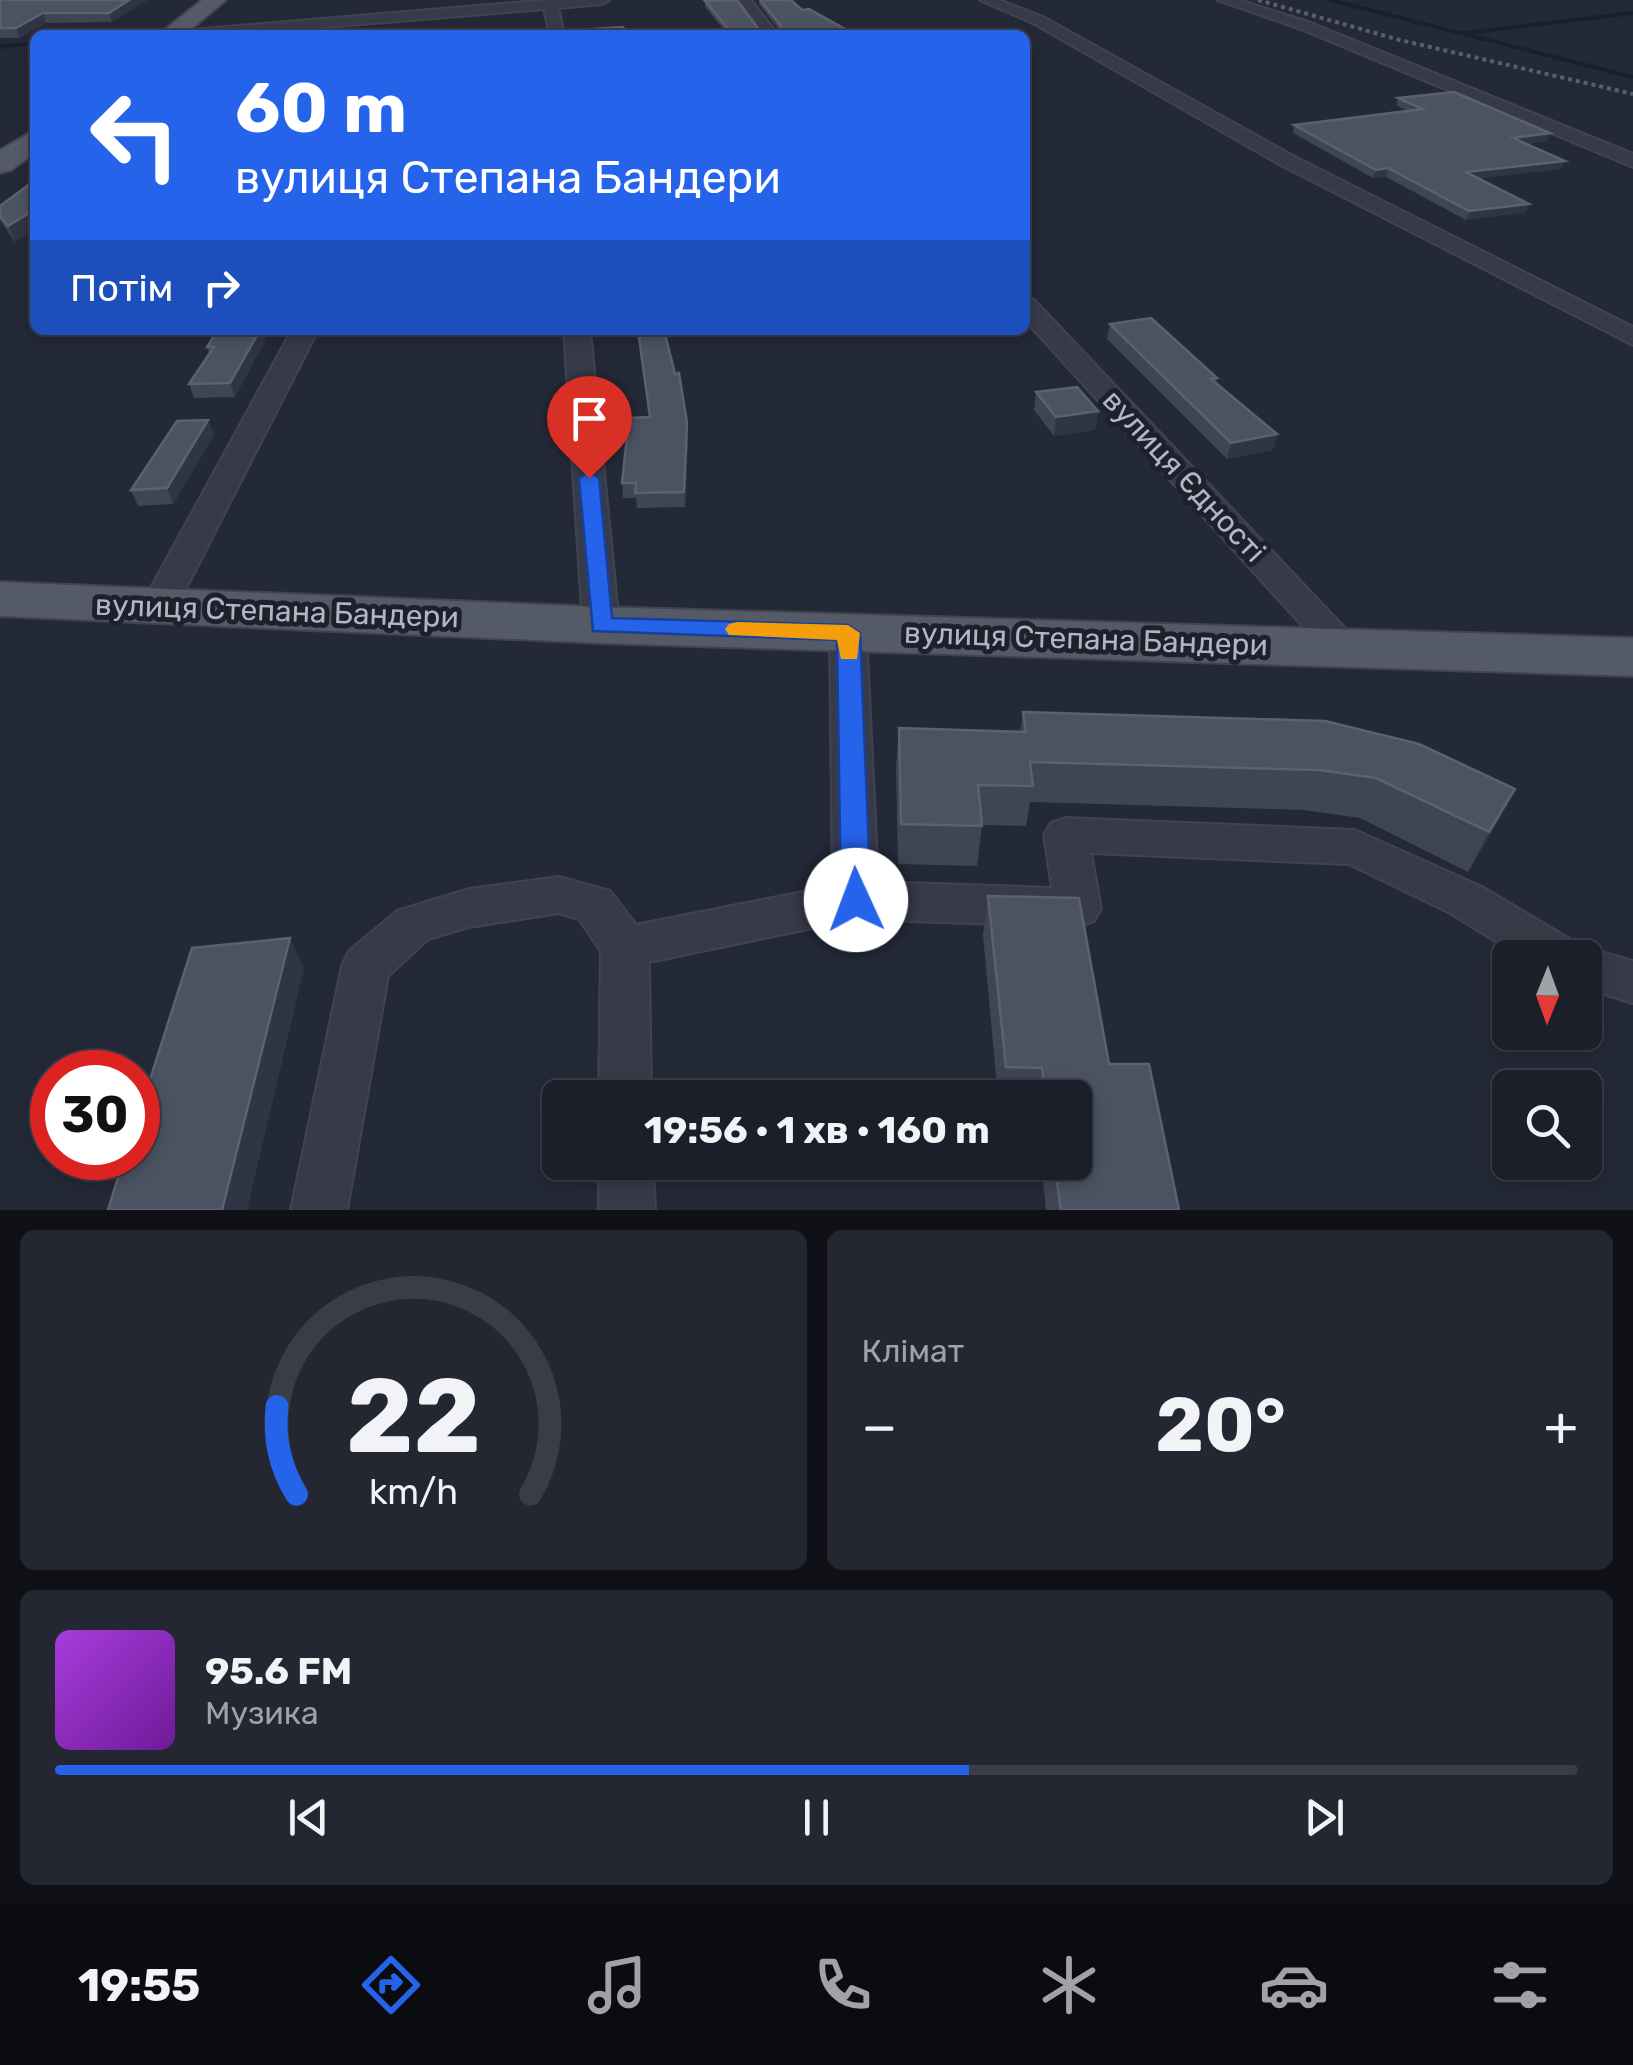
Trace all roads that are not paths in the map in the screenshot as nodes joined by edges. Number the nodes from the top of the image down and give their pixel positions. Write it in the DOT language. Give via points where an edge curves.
graph roads {
  1 [pos="215,0"];
  2 [pos="602,0"];
  3 [pos="744,0"];
  4 [pos="988,0"];
  5 [pos="1225,0"];
  6 [pos="550,4"];
  7 [pos="179,30"];
  8 [pos="214,30"];
  9 [pos="556,30"];
  10 [pos="768,30"];
  11 [pos="30,142"];
  12 [pos="1633,161"];
  13 [pos="0,164"];
  14 [pos="1030,310"];
  15 [pos="303,335"];
  16 [pos="578,335"];
  17 [pos="1633,337"];
  18 [pos="0,600"];
  19 [pos="158,606"];
  20 [pos="601,625"];
  21 [pos="848,633"];
  22 [pos="1342,647"];
  23 [pos="1633,657"];
  24 [pos="856,900"];
  25 [pos="1532,940"];
  26 [pos="625,947"];
  27 [pos="1602,972"];
  28 [pos="1633,982"];
  29 [pos="625,1080"];
  30 [pos="626,1180"];
  31 [pos="319,1210"];
  32 [pos="627,1210"];
  1 -- 7 [label="main road"];
  2 -- 6 [label="street"];
  3 -- 10 [label="street"];
  4 -- 17 [label="street" via="1038,20 1303,169"];
  5 -- 12 [label="street" via="1306,26"];
  6 -- 8 [label="street"];
  6 -- 9 [label="street"];
  11 -- 13 [label="main road"];
  14 -- 22 [label="street, вулиця Єдності"];
  15 -- 19 [label="street"];
  16 -- 20 [label="street"];
  18 -- 19 [label="main road, вулиця Степана Бандери"];
  19 -- 20 [label="main road, вулиця Степана Бандери"];
  20 -- 21 [label="main road, вулиця Степана Бандери"];
  21 -- 22 [label="main road, вулиця Степана Бандери"];
  21 -- 24 [label="street"];
  22 -- 23 [label="main road, вулиця Степана Бандери"];
  24 -- 25 [label="street" via="1078,908 1066,834 1333,844 1421,877"];
  24 -- 26 [label="street"];
  26 -- 29 [label="street"];
  26 -- 31 [label="street" via="594,904 559,895 469,908 413,925 366,966"];
  27 -- 28 [label="street"];
  30 -- 32 [label="street"];
}
